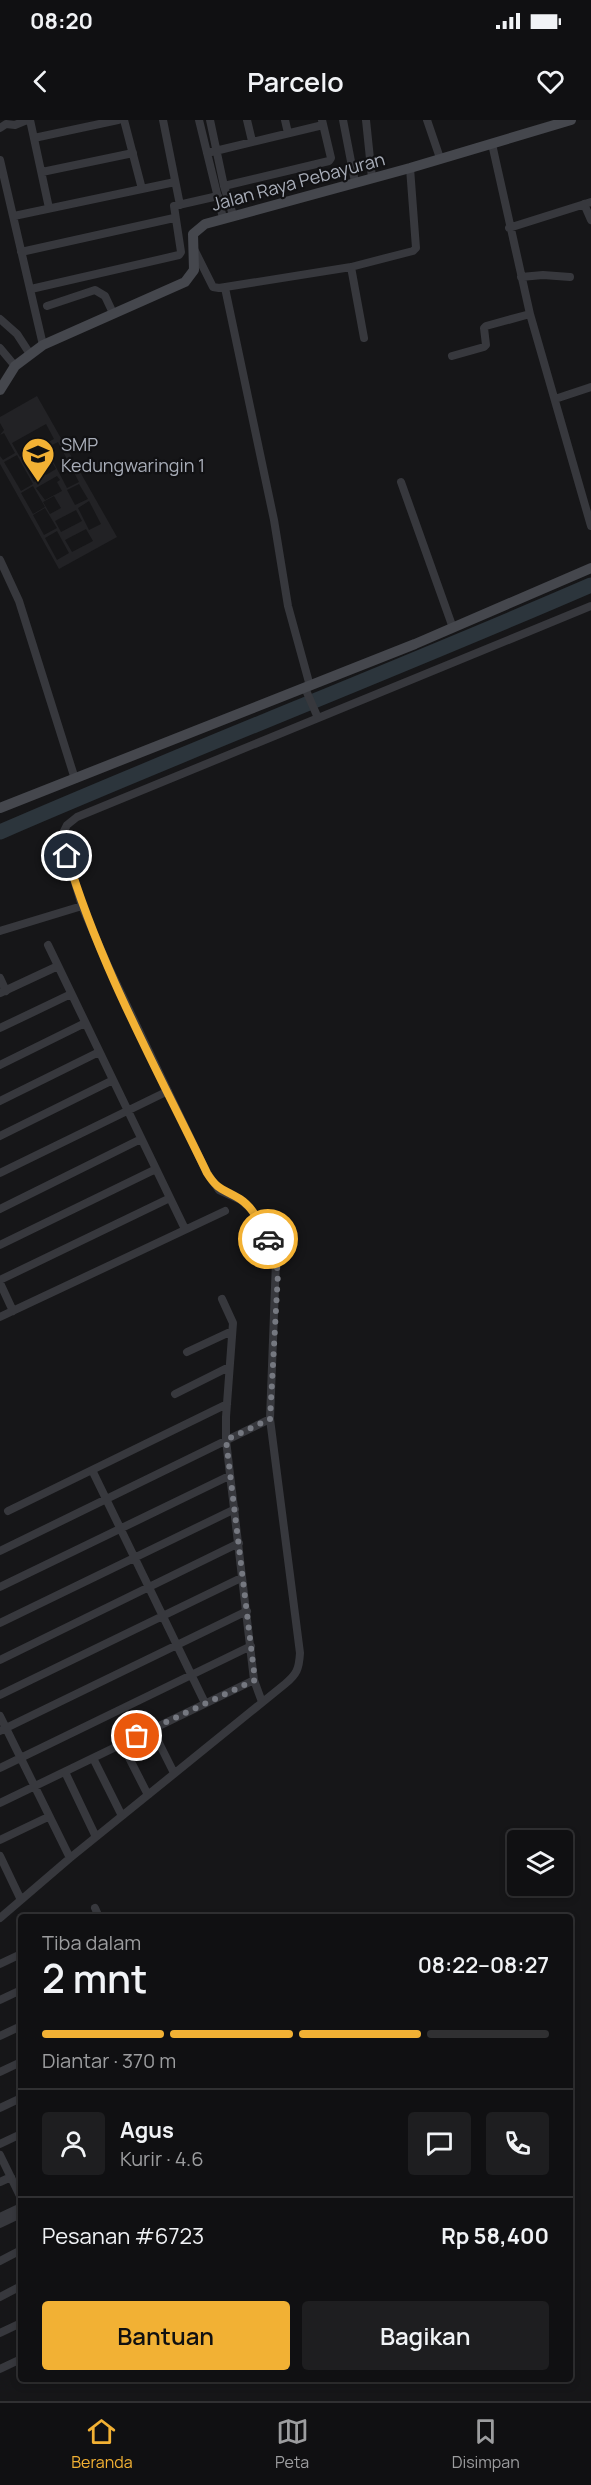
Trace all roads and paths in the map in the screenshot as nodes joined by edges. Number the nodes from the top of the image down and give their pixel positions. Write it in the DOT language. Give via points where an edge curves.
graph roads {
  1 [pos="29,120"];
  2 [pos="118,120"];
  3 [pos="124,120"];
  4 [pos="163,120"];
  5 [pos="199,120"];
  6 [pos="210,120"];
  7 [pos="247,120"];
  8 [pos="285,120"];
  9 [pos="343,120"];
  10 [pos="366,120"];
  11 [pos="427,120"];
  12 [pos="566,121"];
  13 [pos="323,122"];
  14 [pos="2,124"];
  15 [pos="288,133"];
  16 [pos="34,138"];
  17 [pos="252,141"];
  18 [pos="492,144"];
  19 [pos="216,150"];
  20 [pos="133,153"];
  21 [pos="207,153"];
  22 [pos="440,158"];
  23 [pos="0,160"];
  24 [pos="410,168"];
  25 [pos="42,172"];
  26 [pos="372,178"];
  27 [pos="175,182"];
  28 [pos="354,182"];
  29 [pos="224,186"];
  30 [pos="142,189"];
  31 [pos="218,196"];
  32 [pos="588,203"];
  33 [pos="180,205"];
  34 [pos="50,208"];
  35 [pos="14,216"];
  36 [pos="228,216"];
  37 [pos="174,218"];
  38 [pos="591,220"];
  39 [pos="509,228"];
  40 [pos="192,246"];
  41 [pos="21,252"];
  42 [pos="351,267"];
  43 [pos="521,277"];
  44 [pos="570,277"];
  45 [pos="225,288"];
  46 [pos="31,289"];
  47 [pos="47,306"];
  48 [pos="113,313"];
  49 [pos="530,314"];
  50 [pos="0,319"];
  51 [pos="364,338"];
  52 [pos="43,345"];
  53 [pos="0,348"];
  54 [pos="30,354"];
  55 [pos="452,356"];
  56 [pos="15,366"];
  57 [pos="591,387"];
  58 [pos="0,390"];
  59 [pos="555,399"];
  60 [pos="401,482"];
  61 [pos="591,526"];
  62 [pos="0,560"];
  63 [pos="591,568"];
  64 [pos="591,606"];
  65 [pos="453,628"];
  66 [pos="307,688"];
  67 [pos="316,714"];
  68 [pos="75,779"];
  69 [pos="0,808"];
  70 [pos="82,906"];
  71 [pos="0,931"];
  72 [pos="48,945"];
  73 [pos="58,966"];
  74 [pos="0,978"];
  75 [pos="3,992"];
  76 [pos="71,994"];
  77 [pos="85,1023"];
  78 [pos="0,1028"];
  79 [pos="99,1052"];
  80 [pos="0,1065"];
  81 [pos="113,1080"];
  82 [pos="168,1091"];
  83 [pos="0,1101"];
  84 [pos="128,1111"];
  85 [pos="0,1136"];
  86 [pos="141,1139"];
  87 [pos="156,1169"];
  88 [pos="0,1173"];
  89 [pos="170,1198"];
  90 [pos="0,1209"];
  91 [pos="225,1211"];
  92 [pos="185,1229"];
  93 [pos="0,1245"];
  94 [pos="0,1282"];
  95 [pos="222,1299"];
  96 [pos="13,1311"];
  97 [pos="0,1317"];
  98 [pos="232,1330"];
  99 [pos="188,1352"];
  100 [pos="229,1368"];
  101 [pos="176,1395"];
  102 [pos="227,1404"];
  103 [pos="270,1419"];
  104 [pos="226,1440"];
  105 [pos="92,1470"];
  106 [pos="229,1476"];
  107 [pos="106,1499"];
  108 [pos="235,1509"];
  109 [pos="8,1511"];
  110 [pos="120,1529"];
  111 [pos="238,1543"];
  112 [pos="0,1551"];
  113 [pos="134,1558"];
  114 [pos="242,1578"];
  115 [pos="0,1587"];
  116 [pos="148,1587"];
  117 [pos="247,1611"];
  118 [pos="163,1616"];
  119 [pos="0,1623"];
  120 [pos="177,1645"];
  121 [pos="251,1646"];
  122 [pos="0,1660"];
  123 [pos="191,1675"];
  124 [pos="255,1680"];
  125 [pos="0,1695"];
  126 [pos="262,1702"];
  127 [pos="205,1703"];
  128 [pos="0,1716"];
  129 [pos="152,1729"];
  130 [pos="3,1730"];
  131 [pos="122,1744"];
  132 [pos="21,1758"];
  133 [pos="93,1758"];
  134 [pos="0,1768"];
  135 [pos="64,1772"];
  136 [pos="174,1773"];
  137 [pos="34,1787"];
  138 [pos="148,1795"];
  139 [pos="0,1803"];
  140 [pos="122,1816"];
  141 [pos="48,1817"];
  142 [pos="96,1837"];
  143 [pos="0,1840"];
  144 [pos="0,1856"];
  145 [pos="70,1858"];
  146 [pos="21,1900"];
  147 [pos="95,1908"];
  148 [pos="97,1914"];
  149 [pos="0,1918"];
  150 [pos="18,1955"];
  151 [pos="0,1964"];
  152 [pos="18,1991"];
  153 [pos="0,2000"];
  154 [pos="18,2027"];
  155 [pos="0,2036"];
  156 [pos="18,2063"];
  157 [pos="0,2072"];
  158 [pos="18,2099"];
  159 [pos="0,2108"];
  160 [pos="18,2135"];
  161 [pos="0,2144"];
  162 [pos="0,2155"];
  163 [pos="10,2177"];
  164 [pos="0,2182"];
  165 [pos="18,2192"];
  166 [pos="18,2208"];
  167 [pos="18,2215"];
  168 [pos="0,2217"];
  169 [pos="0,2224"];
  170 [pos="18,2252"];
  171 [pos="0,2261"];
  172 [pos="18,2288"];
  173 [pos="0,2297"];
  174 [pos="18,2324"];
  175 [pos="0,2333"];
  176 [pos="18,2360"];
  177 [pos="0,2369"];
  1 -- 14 [label="street"];
  1 -- 16 [label="street"];
  2 -- 16 [label="street"];
  3 -- 20 [label="street"];
  4 -- 27 [label="street"];
  5 -- 21 [label="street"];
  6 -- 19 [label="street"];
  7 -- 17 [label="street"];
  8 -- 15 [label="street"];
  9 -- 28 [label="street"];
  10 -- 26 [label="street"];
  11 -- 22 [label="street"];
  12 -- 18 [label="main road, Jalan Raya Pebayuran"];
  13 -- 15 [label="street"];
  13 -- 29 [label="street" via="329,161"];
  15 -- 17 [label="street"];
  16 -- 25 [label="street"];
  17 -- 19 [label="street"];
  18 -- 22 [label="main road, Jalan Raya Pebayuran"];
  18 -- 39 [label="street"];
  19 -- 21 [label="street"];
  19 -- 29 [label="street"];
  20 -- 25 [label="street"];
  20 -- 30 [label="street"];
  21 -- 31 [label="street"];
  22 -- 24 [label="main road, Jalan Raya Pebayuran"];
  23 -- 35 [label="street"];
  24 -- 26 [label="main road, Jalan Raya Pebayuran"];
  24 -- 42 [label="street" via="415,250"];
  25 -- 34 [label="street"];
  26 -- 28 [label="main road, Jalan Raya Pebayuran"];
  27 -- 30 [label="street"];
  27 -- 33 [label="street"];
  28 -- 36 [label="main road, Jalan Raya Pebayuran"];
  29 -- 36 [label="street"];
  30 -- 34 [label="street"];
  31 -- 33 [label="street"];
  31 -- 36 [label="street"];
  32 -- 38 [label="street"];
  32 -- 39 [label="street"];
  33 -- 37 [label="street" via="173,209"];
  34 -- 35 [label="street"];
  35 -- 41 [label="street"];
  36 -- 40 [label="main road, Jalan Raya Pebayuran" via="195,229"];
  37 -- 41 [label="street"];
  37 -- 46 [label="street" via="179,255"];
  39 -- 43 [label="street"];
  40 -- 45 [label="street" via="213,287"];
  40 -- 48 [label="main road" via="195,270 185,282"];
  41 -- 46 [label="street"];
  42 -- 45 [label="street"];
  42 -- 51 [label="street"];
  43 -- 44 [label="street"];
  43 -- 49 [label="street"];
  45 -- 66 [label="street"];
  46 -- 52 [label="street"];
  47 -- 48 [label="street" via="95,290 105,296"];
  48 -- 52 [label="main road"];
  49 -- 55 [label="street" via="486,326 486,345"];
  49 -- 59 [label="street"];
  50 -- 54 [label="street" via="17,334"];
  52 -- 54 [label="main road"];
  53 -- 56 [label="street"];
  54 -- 56 [label="main road"];
  56 -- 58 [label="main road"];
  57 -- 59 [label="street"];
  59 -- 61 [label="street"];
  60 -- 65 [label="street"];
  62 -- 68 [label="street" via="19,602"];
  63 -- 65 [label="main road"];
  64 -- 67 [label="street"];
  65 -- 66 [label="main road"];
  66 -- 67 [label="street"];
  66 -- 68 [label="main road"];
  67 -- 70 [label="street" via="77,817 67,825 64,845"];
  68 -- 69 [label="main road"];
  70 -- 71 [label="street"];
  70 -- 82 [label="street"];
  72 -- 73 [label="street"];
  73 -- 75 [label="street"];
  73 -- 76 [label="street"];
  74 -- 75 [label="street"];
  76 -- 77 [label="street"];
  76 -- 78 [label="street"];
  77 -- 79 [label="street"];
  77 -- 80 [label="street"];
  79 -- 81 [label="street"];
  79 -- 83 [label="street"];
  81 -- 84 [label="street"];
  81 -- 85 [label="street"];
  82 -- 84 [label="street"];
  82 -- 103 [label="street" via="213,1184 250,1209 276,1261"];
  84 -- 86 [label="street"];
  84 -- 88 [label="street"];
  86 -- 87 [label="street"];
  86 -- 90 [label="street"];
  87 -- 89 [label="street"];
  87 -- 93 [label="street"];
  89 -- 92 [label="street"];
  89 -- 94 [label="street"];
  91 -- 92 [label="street"];
  92 -- 96 [label="street"];
  94 -- 96 [label="street"];
  95 -- 98 [label="street" via="233,1323"];
  96 -- 97 [label="street"];
  98 -- 99 [label="street"];
  98 -- 100 [label="street"];
  100 -- 101 [label="street"];
  100 -- 102 [label="street"];
  102 -- 104 [label="street"];
  102 -- 105 [label="street"];
  103 -- 104 [label="street"];
  103 -- 126 [label="street" via="300,1653 297,1674"];
  104 -- 106 [label="street"];
  104 -- 107 [label="street"];
  105 -- 107 [label="street"];
  105 -- 109 [label="street"];
  106 -- 108 [label="street"];
  106 -- 110 [label="street"];
  107 -- 110 [label="street"];
  107 -- 112 [label="street"];
  108 -- 111 [label="street"];
  108 -- 113 [label="street"];
  110 -- 113 [label="street"];
  110 -- 115 [label="street"];
  111 -- 114 [label="street"];
  111 -- 116 [label="street"];
  113 -- 116 [label="street"];
  113 -- 119 [label="street"];
  114 -- 117 [label="street"];
  114 -- 118 [label="street"];
  116 -- 118 [label="street"];
  116 -- 122 [label="street"];
  117 -- 120 [label="street"];
  117 -- 121 [label="street"];
  118 -- 120 [label="street"];
  118 -- 125 [label="street"];
  120 -- 123 [label="street"];
  120 -- 130 [label="street"];
  121 -- 123 [label="street"];
  121 -- 124 [label="street"];
  123 -- 127 [label="street"];
  123 -- 132 [label="street"];
  124 -- 126 [label="street"];
  124 -- 127 [label="street"];
  126 -- 136 [label="street"];
  127 -- 129 [label="street"];
  128 -- 130 [label="street"];
  129 -- 131 [label="street"];
  129 -- 136 [label="street"];
  130 -- 132 [label="street"];
  131 -- 133 [label="street"];
  131 -- 138 [label="street"];
  132 -- 134 [label="street"];
  132 -- 137 [label="street"];
  133 -- 135 [label="street"];
  133 -- 140 [label="street"];
  135 -- 137 [label="street"];
  135 -- 142 [label="street"];
  136 -- 138 [label="street"];
  137 -- 139 [label="street"];
  137 -- 141 [label="street"];
  138 -- 140 [label="street"];
  140 -- 142 [label="street"];
  141 -- 143 [label="street"];
  141 -- 145 [label="street"];
  142 -- 145 [label="street"];
  144 -- 146 [label="street"];
  145 -- 146 [label="street"];
  146 -- 149 [label="street"];
  147 -- 148 [label="street"];
  150 -- 151 [label="street"];
  152 -- 153 [label="street"];
  154 -- 155 [label="street"];
  156 -- 157 [label="street"];
  158 -- 159 [label="street"];
  160 -- 161 [label="street"];
  162 -- 163 [label="street"];
  163 -- 164 [label="street"];
  163 -- 165 [label="street"];
  166 -- 168 [label="street"];
  167 -- 169 [label="street"];
  170 -- 171 [label="street"];
  172 -- 173 [label="street"];
  174 -- 175 [label="street"];
  176 -- 177 [label="street"];
}
